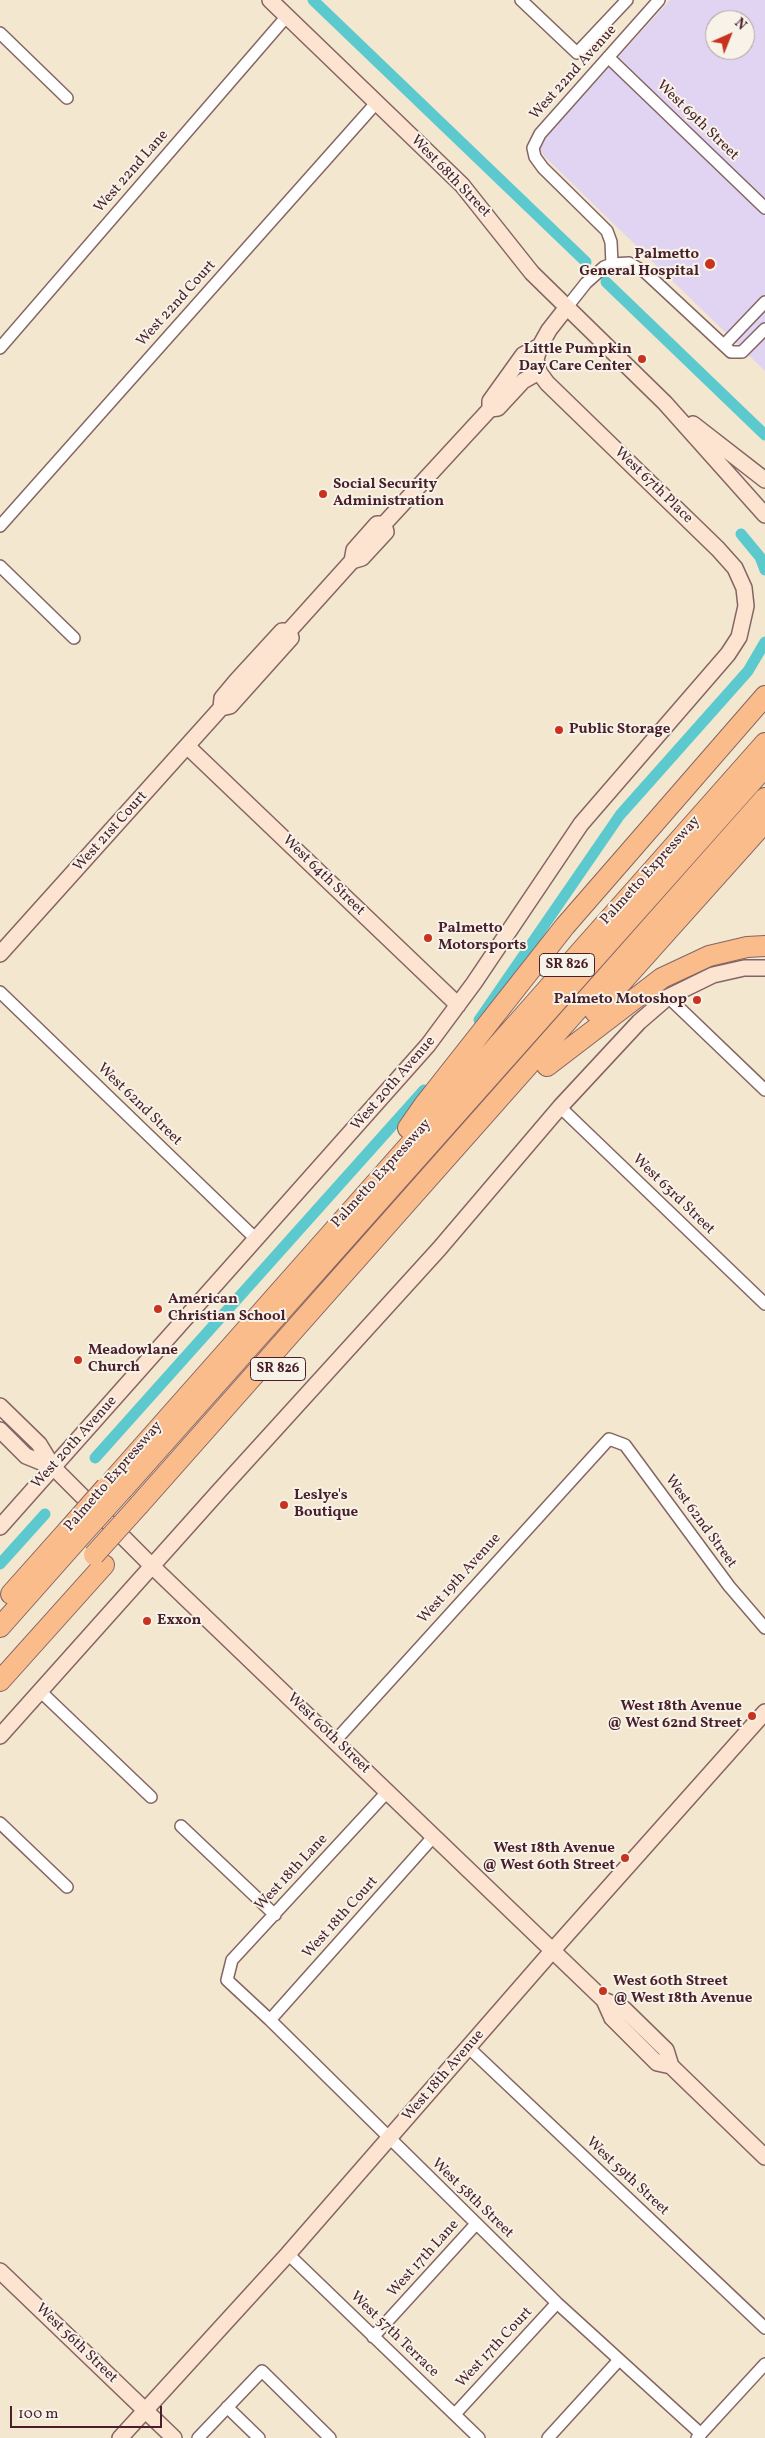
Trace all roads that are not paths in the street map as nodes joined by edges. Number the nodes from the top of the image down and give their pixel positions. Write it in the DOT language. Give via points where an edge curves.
graph roads {
  1 [pos="270,0"];
  2 [pos="521,0"];
  3 [pos="627,0"];
  4 [pos="659,0"];
  5 [pos="287,16"];
  6 [pos="0,33"];
  7 [pos="608,57"];
  8 [pos="67,98"];
  9 [pos="377,102"];
  10 [pos="765,208"];
  11 [pos="612,264"];
  12 [pos="765,302"];
  13 [pos="567,307"];
  14 [pos="765,329"];
  15 [pos="724,345"];
  16 [pos="540,346"];
  17 [pos="0,348"];
  18 [pos="539,372"];
  19 [pos="665,403"];
  20 [pos="490,409"];
  21 [pos="765,480"];
  22 [pos="765,515"];
  23 [pos="0,526"];
  24 [pos="0,566"];
  25 [pos="746,611"];
  26 [pos="74,638"];
  27 [pos="765,696"];
  28 [pos="765,743"];
  29 [pos="187,746"];
  30 [pos="765,767"];
  31 [pos="765,798"];
  32 [pos="765,822"];
  33 [pos="765,946"];
  34 [pos="0,954"];
  35 [pos="765,968"];
  36 [pos="0,992"];
  37 [pos="668,996"];
  38 [pos="458,1006"];
  39 [pos="547,1066"];
  40 [pos="765,1090"];
  41 [pos="560,1107"];
  42 [pos="369,1188"];
  43 [pos="256,1240"];
  44 [pos="765,1304"];
  45 [pos="0,1406"];
  46 [pos="0,1430"];
  47 [pos="609,1439"];
  48 [pos="54,1467"];
  49 [pos="118,1484"];
  50 [pos="143,1510"];
  51 [pos="0,1527"];
  52 [pos="73,1535"];
  53 [pos="99,1560"];
  54 [pos="152,1566"];
  55 [pos="0,1606"];
  56 [pos="0,1627"];
  57 [pos="765,1628"];
  58 [pos="0,1660"];
  59 [pos="0,1681"];
  60 [pos="40,1691"];
  61 [pos="765,1712"];
  62 [pos="0,1736"];
  63 [pos="335,1740"];
  64 [pos="388,1791"];
  65 [pos="151,1796"];
  66 [pos="0,1823"];
  67 [pos="181,1826"];
  68 [pos="434,1836"];
  69 [pos="67,1887"];
  70 [pos="275,1915"];
  71 [pos="553,1950"];
  72 [pos="227,1980"];
  73 [pos="270,2020"];
  74 [pos="469,2048"];
  75 [pos="389,2138"];
  76 [pos="765,2157"];
  77 [pos="476,2224"];
  78 [pos="288,2254"];
  79 [pos="0,2271"];
  80 [pos="558,2303"];
  81 [pos="765,2328"];
  82 [pos="374,2338"];
  83 [pos="618,2360"];
  84 [pos="765,2364"];
  85 [pos="227,2407"];
  86 [pos="145,2410"];
  87 [pos="455,2414"];
  88 [pos="699,2436"];
  89 [pos="120,2438"];
  90 [pos="174,2438"];
  91 [pos="198,2438"];
  92 [pos="259,2438"];
  93 [pos="330,2438"];
  94 [pos="479,2438"];
  95 [pos="548,2438"];
  1 -- 5 [label="street, West 68th Street"];
  2 -- 3 [label="street" via="578,53"];
  4 -- 7 [label="street, West 22nd Avenue"];
  5 -- 9 [label="street, West 68th Street"];
  5 -- 17 [label="street, West 22nd Lane"];
  6 -- 8 [label="street"];
  7 -- 10 [label="street, West 69th Street"];
  7 -- 11 [label="street, West 22nd Avenue" via="540,134 533,148 534,157 543,168 607,231"];
  9 -- 13 [label="street, West 68th Street" via="462,185 524,263"];
  9 -- 23 [label="street, West 22nd Court"];
  11 -- 13 [label="street" via="588,281"];
  11 -- 15 [label="street" via="629,263 642,270"];
  12 -- 15 [label="street"];
  13 -- 16 [label="street, West 21st Court"];
  13 -- 19 [label="street, West 68th Street"];
  14 -- 15 [label="street" via="742,352 735,354"];
  16 -- 18 [label="street, West 21st Court" via="536,359"];
  16 -- 20 [label="street, West 21st Court" via="523,355 490,401"];
  18 -- 20 [label="street, West 21st Court" via="523,381 498,408"];
  18 -- 25 [label="street, West 67th Place" via="546,383 730,562 744,588"];
  19 -- 21 [label="street, West 68th Street"];
  19 -- 22 [label="street, West 68th Street"];
  20 -- 29 [label="street, West 21st Court" via="384,524 386,532 362,558 352,561 290,631 291,638 279,652 230,706 221,708"];
  24 -- 26 [label="street"];
  25 -- 38 [label="street, West 20th Avenue" via="742,631 733,647 585,819"];
  27 -- 42 [label="highway" via="565,926 424,1105"];
  28 -- 42 [label="highway, Palmetto Expressway / SR 826"];
  29 -- 34 [label="street, West 21st Court"];
  29 -- 38 [label="street, West 64th Street"];
  30 -- 49 [label="highway"];
  31 -- 50 [label="highway"];
  32 -- 39 [label="highway, SR 826"];
  33 -- 39 [label="highway" via="709,956 662,978"];
  35 -- 37 [label="street" via="744,968 713,975"];
  36 -- 43 [label="street, West 62nd Street"];
  37 -- 40 [label="street"];
  37 -- 41 [label="street" via="639,1022"];
  38 -- 43 [label="street, West 20th Avenue" via="422,1052"];
  39 -- 50 [label="highway, SR 826"];
  41 -- 44 [label="street, West 63rd Street"];
  41 -- 54 [label="street" via="432,1257"];
  42 -- 49 [label="highway, Palmetto Expressway / SR 826"];
  43 -- 48 [label="street, West 20th Avenue"];
  45 -- 48 [label="street, West 60th Street" via="39,1444"];
  46 -- 48 [label="street, West 60th Street" via="26,1456"];
  47 -- 57 [label="street, West 62nd Street" via="625,1445 729,1586"];
  47 -- 63 [label="street, West 19th Avenue"];
  48 -- 51 [label="street, West 20th Avenue"];
  48 -- 54 [label="street, West 60th Street"];
  49 -- 52 [label="highway, Palmetto Expressway / SR 826, bridge"];
  50 -- 53 [label="highway, SR 826"];
  52 -- 55 [label="highway, Palmetto Expressway / SR 826"];
  52 -- 56 [label="highway"];
  53 -- 58 [label="highway"];
  53 -- 59 [label="highway, SR 826"];
  54 -- 60 [label="street"];
  54 -- 63 [label="street, West 60th Street"];
  60 -- 62 [label="street"];
  60 -- 65 [label="street"];
  61 -- 71 [label="street, West 18th Avenue"];
  63 -- 64 [label="street, West 60th Street"];
  64 -- 68 [label="street, West 60th Street"];
  64 -- 70 [label="street, West 18th Lane"];
  66 -- 69 [label="street"];
  67 -- 70 [label="street"];
  68 -- 71 [label="street, West 60th Street"];
  68 -- 73 [label="street, West 18th Court"];
  70 -- 72 [label="street, West 18th Lane" via="232,1960"];
  71 -- 74 [label="street, West 18th Avenue"];
  71 -- 76 [label="street, West 60th Street" via="604,2000 612,2018 657,2063 671,2066"];
  72 -- 73 [label="street, West 58th Street"];
  73 -- 75 [label="street, West 58th Street"];
  74 -- 75 [label="street, West 18th Avenue"];
  74 -- 81 [label="street, West 59th Street"];
  75 -- 77 [label="street, West 58th Street"];
  75 -- 78 [label="street, West 18th Avenue"];
  77 -- 80 [label="street, West 58th Street"];
  77 -- 82 [label="street, West 17th Lane"];
  78 -- 82 [label="street, West 57th Terrace"];
  78 -- 86 [label="street, West 18th Avenue"];
  79 -- 86 [label="street, West 56th Street"];
  80 -- 83 [label="street, West 58th Street"];
  80 -- 87 [label="street, West 17th Court"];
  82 -- 87 [label="street, West 57th Terrace"];
  83 -- 88 [label="street, West 58th Street"];
  83 -- 95 [label="street"];
  84 -- 88 [label="street"];
  85 -- 91 [label="street"];
  85 -- 92 [label="street"];
  85 -- 93 [label="street" via="262,2371"];
  86 -- 89 [label="street, West 18th Avenue"];
  86 -- 90 [label="street, West 56th Street"];
  87 -- 94 [label="street, West 57th Terrace"];
}
